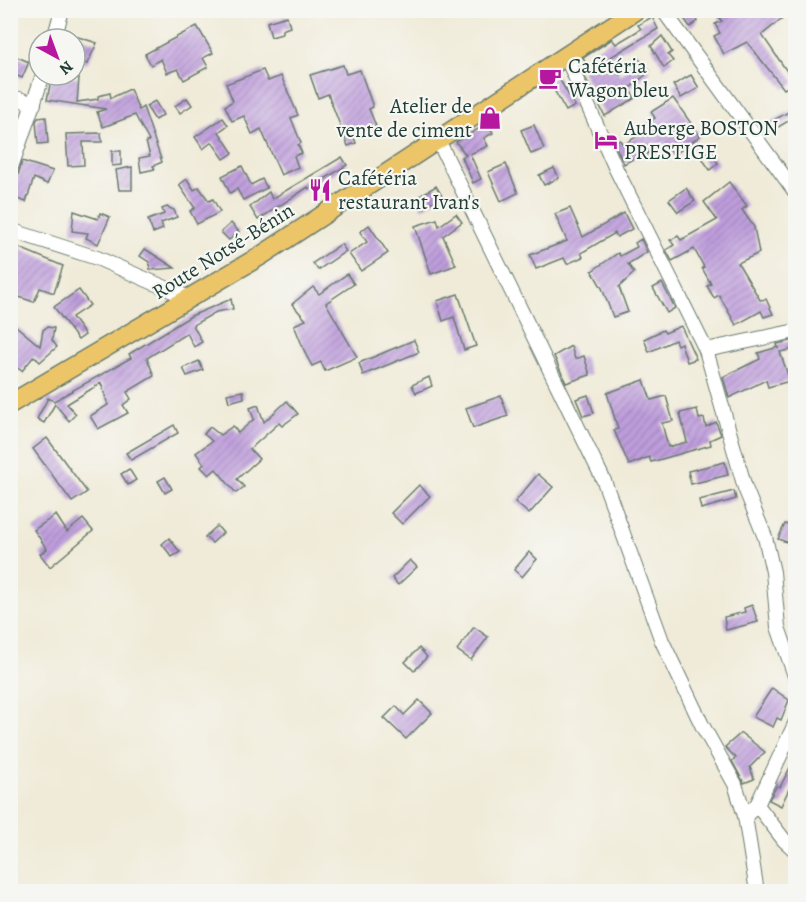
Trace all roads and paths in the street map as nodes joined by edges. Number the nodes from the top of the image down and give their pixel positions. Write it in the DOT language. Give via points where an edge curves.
graph roads {
  1 [pos="62,10"];
  2 [pos="636,10"];
  3 [pos="663,10"];
  4 [pos="57,27"];
  5 [pos="566,56"];
  6 [pos="39,87"];
  7 [pos="10,96"];
  8 [pos="34,104"];
  9 [pos="438,140"];
  10 [pos="10,170"];
  11 [pos="795,193"];
  12 [pos="10,230"];
  13 [pos="191,299"];
  14 [pos="795,331"];
  15 [pos="706,350"];
  16 [pos="10,404"];
  17 [pos="795,679"];
  18 [pos="795,722"];
  19 [pos="757,805"];
  20 [pos="745,816"];
  21 [pos="795,851"];
  22 [pos="757,891"];
  1 -- 4 [label="street"];
  2 -- 5 [label="main road, Route Notsé-Bénin"];
  3 -- 11 [label="street"];
  5 -- 9 [label="main road, Route Notsé-Bénin"];
  5 -- 15 [label="street" via="616,169"];
  6 -- 8 [label="street"];
  7 -- 8 [label="street"];
  8 -- 10 [label="street"];
  9 -- 13 [label="main road, Route Notsé-Bénin"];
  9 -- 20 [label="street" via="603,481 662,641 735,784"];
  12 -- 13 [label="street" via="97,258"];
  13 -- 16 [label="main road, Route Notsé-Bénin"];
  14 -- 15 [label="street"];
  15 -- 17 [label="street" via="745,488 765,537 778,627"];
  18 -- 19 [label="street"];
  19 -- 20 [label="street"];
  19 -- 21 [label="street"];
  20 -- 22 [label="street"];
}
